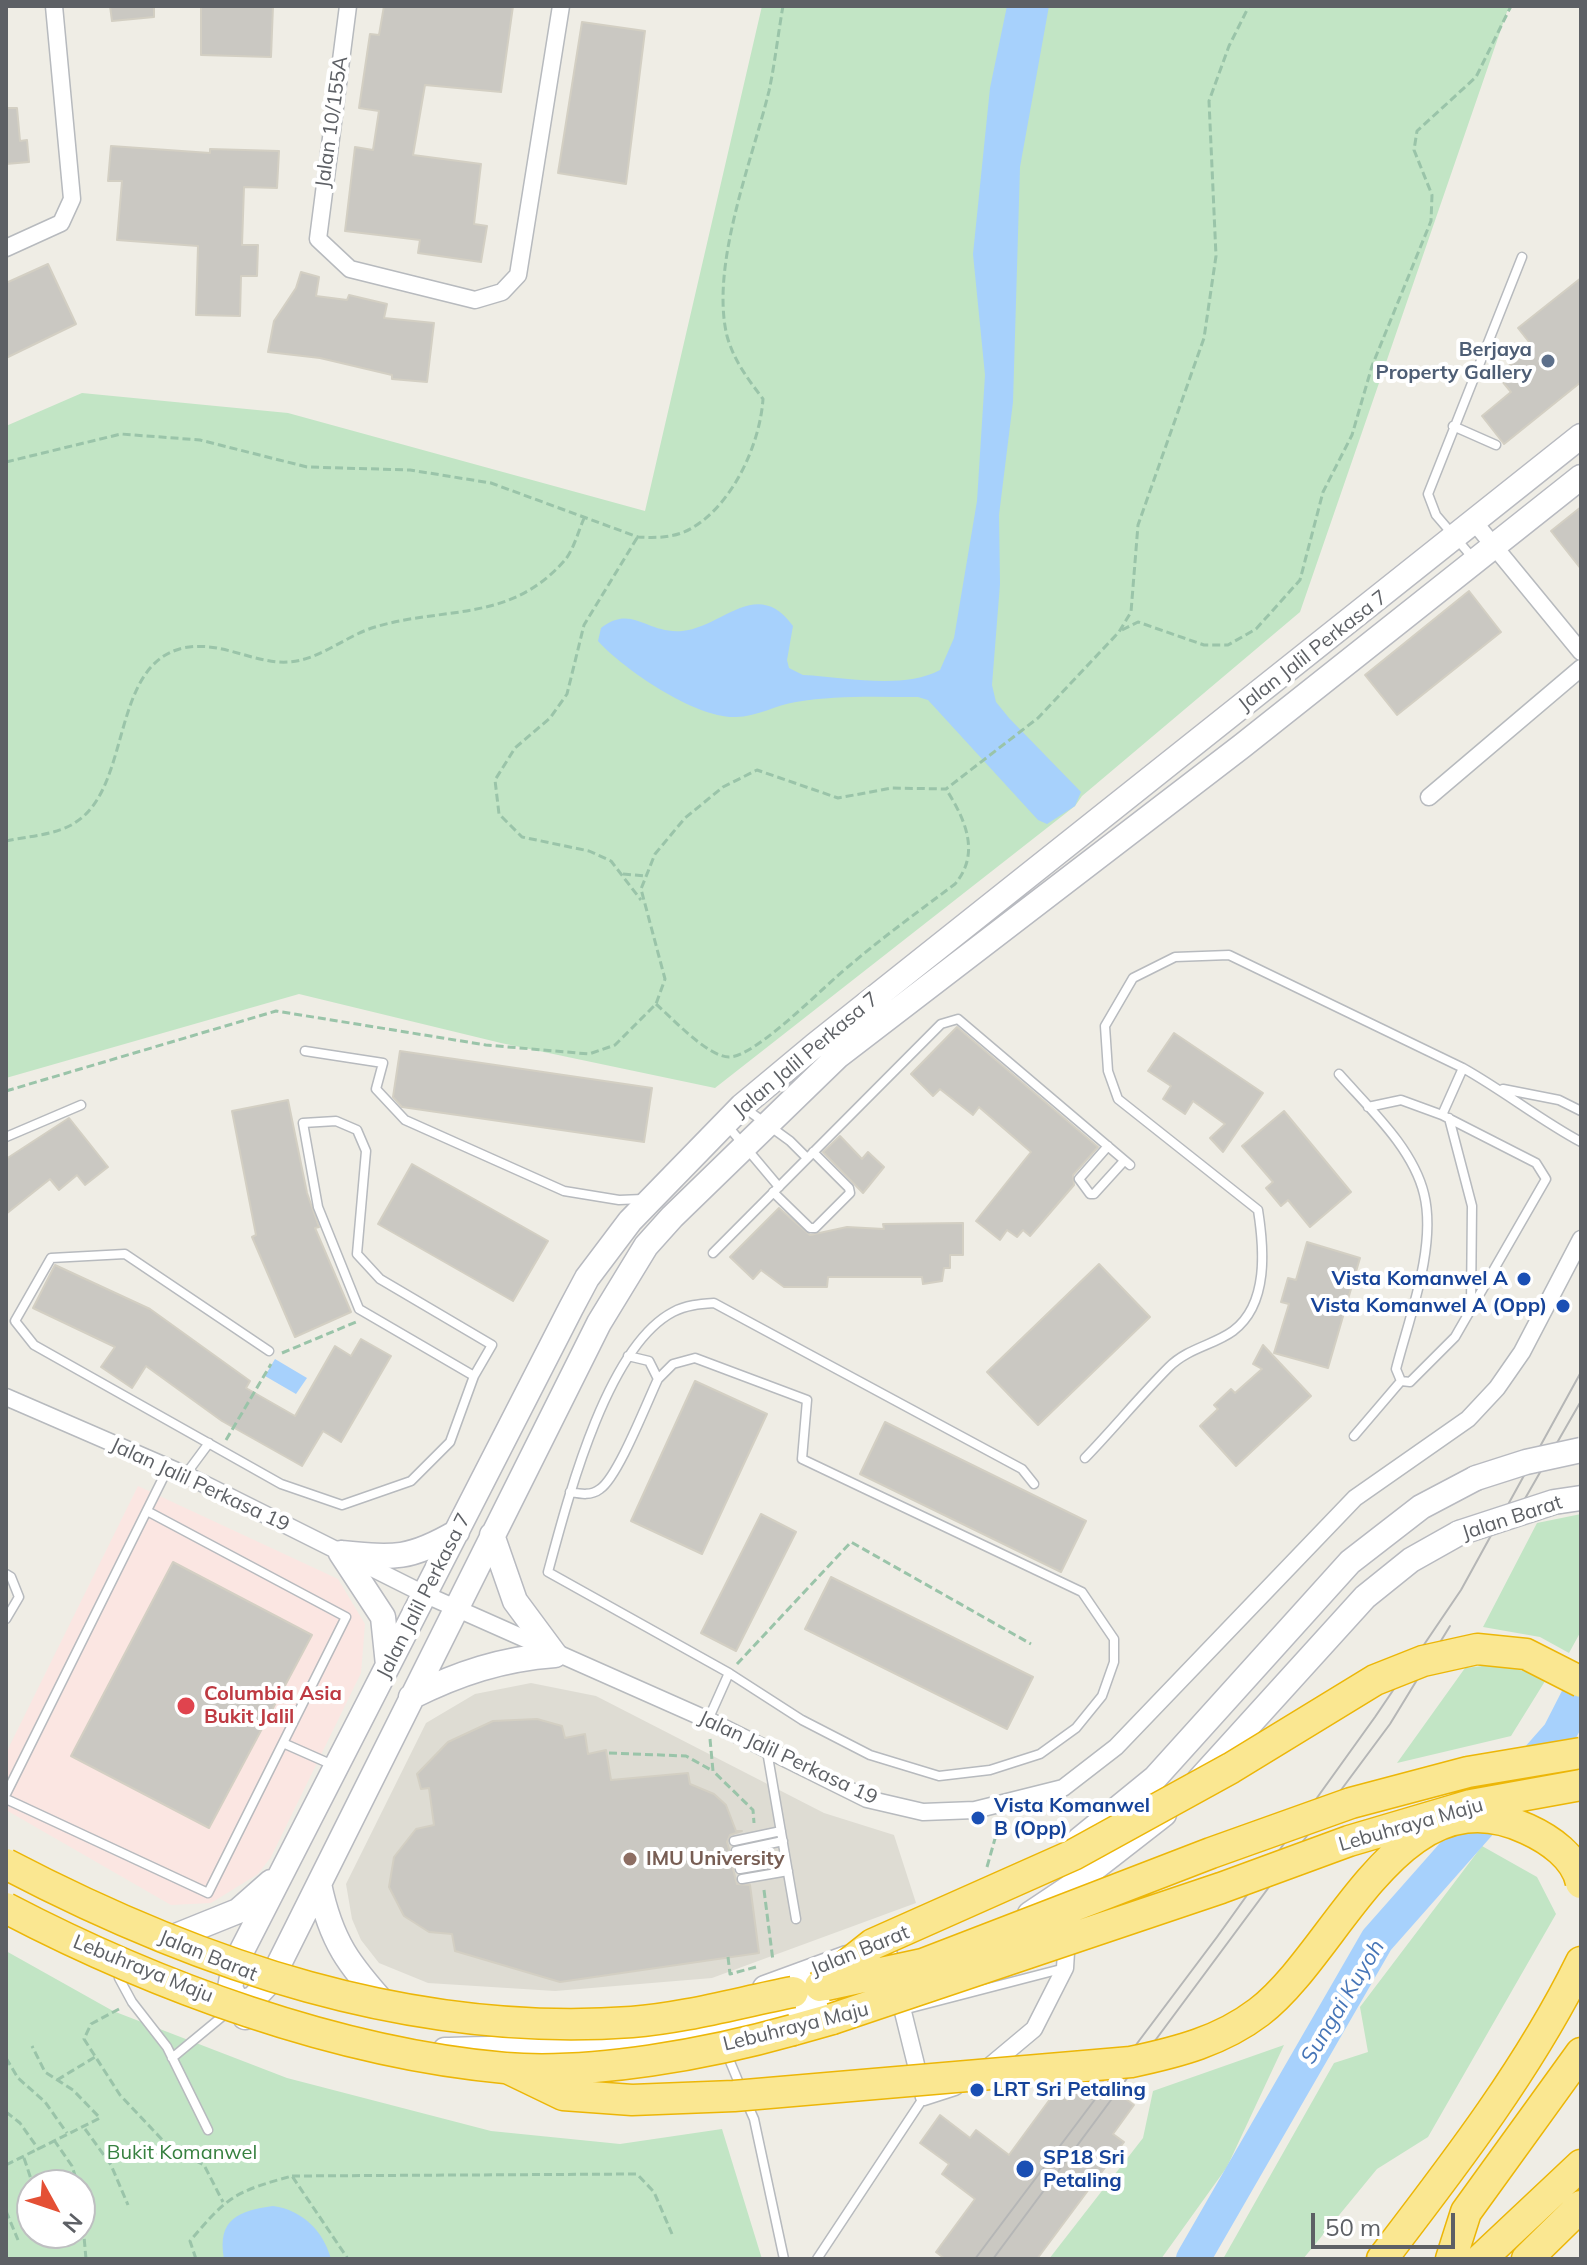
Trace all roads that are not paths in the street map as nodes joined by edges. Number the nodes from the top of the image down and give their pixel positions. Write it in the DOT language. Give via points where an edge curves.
graph roads {
  1 [pos="54,6"];
  2 [pos="348,6"];
  3 [pos="561,6"];
  4 [pos="6,248"];
  5 [pos="1522,257"];
  6 [pos="1453,426"];
  7 [pos="1581,436"];
  8 [pos="1496,445"];
  9 [pos="1581,477"];
  10 [pos="1465,531"];
  11 [pos="1484,554"];
  12 [pos="1581,652"];
  13 [pos="1581,668"];
  14 [pos="1429,797"];
  15 [pos="305,1051"];
  16 [pos="1463,1068"];
  17 [pos="1339,1074"];
  18 [pos="1498,1088"];
  19 [pos="81,1105"];
  20 [pos="1368,1107"];
  21 [pos="1581,1111"];
  22 [pos="734,1114"];
  23 [pos="1445,1116"];
  24 [pos="764,1124"];
  25 [pos="6,1137"];
  26 [pos="1581,1142"];
  27 [pos="745,1143"];
  28 [pos="1108,1146"];
  29 [pos="810,1155"];
  30 [pos="776,1190"];
  31 [pos="653,1198"];
  32 [pos="1581,1239"];
  33 [pos="713,1253"];
  34 [pos="1471,1307"];
  35 [pos="269,1351"];
  36 [pos="628,1356"];
  37 [pos="474,1376"];
  38 [pos="658,1379"];
  39 [pos="1401,1381"];
  40 [pos="6,1397"];
  41 [pos="1354,1436"];
  42 [pos="209,1443"];
  43 [pos="1581,1450"];
  44 [pos="1085,1458"];
  45 [pos="168,1467"];
  46 [pos="186,1475"];
  47 [pos="1034,1484"];
  48 [pos="570,1492"];
  49 [pos="1581,1498"];
  50 [pos="147,1511"];
  51 [pos="457,1532"];
  52 [pos="492,1535"];
  53 [pos="341,1553"];
  54 [pos="6,1574"];
  55 [pos="424,1594"];
  56 [pos="455,1608"];
  57 [pos="6,1619"];
  58 [pos="555,1655"];
  59 [pos="388,1665"];
  60 [pos="729,1673"];
  61 [pos="1581,1682"];
  62 [pos="411,1697"];
  63 [pos="708,1720"];
  64 [pos="283,1743"];
  65 [pos="767,1749"];
  66 [pos="1581,1753"];
  67 [pos="336,1766"];
  68 [pos="1581,1785"];
  69 [pos="6,1797"];
  70 [pos="782,1836"];
  71 [pos="734,1841"];
  72 [pos="736,1851"];
  73 [pos="1054,1859"];
  74 [pos="6,1861"];
  75 [pos="786,1861"];
  76 [pos="788,1871"];
  77 [pos="281,1874"];
  78 [pos="1581,1883"];
  79 [pos="319,1884"];
  80 [pos="1069,1888"];
  81 [pos="6,1908"];
  82 [pos="6,1917"];
  83 [pos="796,1919"];
  84 [pos="166,1940"];
  85 [pos="886,1943"];
  86 [pos="1581,1962"];
  87 [pos="234,1966"];
  88 [pos="1065,1968"];
  89 [pos="895,1973"];
  90 [pos="119,1978"];
  91 [pos="271,1980"];
  92 [pos="820,1986"];
  93 [pos="903,2010"];
  94 [pos="392,2012"];
  95 [pos="230,2013"];
  96 [pos="718,2032"];
  97 [pos="1581,2053"];
  98 [pos="172,2058"];
  99 [pos="507,2068"];
  100 [pos="924,2097"];
  101 [pos="208,2130"];
  102 [pos="1581,2165"];
  103 [pos="1581,2206"];
  104 [pos="784,2259"];
  105 [pos="817,2259"];
  106 [pos="1382,2259"];
  107 [pos="1451,2259"];
  108 [pos="1481,2259"];
  109 [pos="1527,2259"];
  1 -- 4 [label="street" via="72,199 61,223"];
  2 -- 3 [label="street, Jalan 10/155A" via="318,239 350,269 475,300 502,292 518,275"];
  5 -- 6 [label="lane"];
  6 -- 8 [label="lane"];
  6 -- 10 [label="lane" via="1428,494 1436,515"];
  7 -- 10 [label="street, Jalan Jalil Perkasa 7"];
  9 -- 11 [label="street, Jalan Jalil Perkasa 7"];
  10 -- 11 [label="street"];
  10 -- 11 [label="lane"];
  10 -- 22 [label="street, Jalan Jalil Perkasa 7"];
  11 -- 12 [label="street"];
  11 -- 24 [label="street, Jalan Jalil Perkasa 7" via="919,991"];
  13 -- 14 [label="street"];
  15 -- 31 [label="lane" via="383,1063 376,1089 405,1120 564,1191 619,1200"];
  16 -- 18 [label="lane"];
  16 -- 23 [label="lane"];
  16 -- 44 [label="lane" via="1229,955 1175,957 1133,978 1105,1026 1108,1071 1118,1099 1258,1210 1264,1250 1257,1296 1234,1331 1171,1365"];
  17 -- 20 [label="lane"];
  18 -- 21 [label="lane" via="1559,1100"];
  18 -- 26 [label="lane"];
  19 -- 25 [label="lane"];
  20 -- 23 [label="lane" via="1401,1100"];
  20 -- 39 [label="lane" via="1411,1162 1424,1195 1425,1253 1396,1369"];
  22 -- 24 [label="lane"];
  22 -- 27 [label="lane"];
  22 -- 31 [label="street, Jalan Jalil Perkasa 7"];
  23 -- 34 [label="lane" via="1472,1206"];
  23 -- 34 [label="lane" via="1536,1163 1546,1179"];
  24 -- 27 [label="street, Jalan Jalil Perkasa 7"];
  24 -- 29 [label="lane"];
  27 -- 30 [label="lane"];
  27 -- 52 [label="street, Jalan Jalil Perkasa 7" via="646,1246 599,1323"];
  28 -- 28 [label="lane" via="1127,1163 1090,1194 1079,1179"];
  28 -- 29 [label="lane" via="958,1019 941,1024"];
  29 -- 30 [label="lane"];
  29 -- 30 [label="lane" via="850,1193 810,1228"];
  30 -- 33 [label="lane"];
  31 -- 51 [label="street, Jalan Jalil Perkasa 7" via="587,1278"];
  32 -- 65 [label="street, Jalan Jalil Perkasa 19" via="1522,1352 1468,1419 1355,1498 1116,1747 1063,1788 1005,1806 923,1812 867,1799"];
  34 -- 39 [label="lane" via="1447,1346 1410,1382"];
  35 -- 42 [label="lane" via="125,1254 51,1258 15,1321 34,1345"];
  36 -- 38 [label="lane" via="649,1361"];
  36 -- 47 [label="lane" via="671,1313 714,1303 1022,1469"];
  36 -- 48 [label="lane"];
  37 -- 37 [label="lane" via="359,1309 318,1207 303,1123 336,1121 357,1130 366,1151 357,1254 380,1279 492,1345"];
  37 -- 42 [label="lane" via="450,1442 411,1481 342,1505 281,1484"];
  38 -- 48 [label="lane" via="601,1489 586,1495"];
  38 -- 60 [label="lane" via="673,1364 695,1358 807,1400 802,1459 1082,1592 1114,1639 1114,1662 1102,1696 1076,1728 1040,1754 990,1770 939,1776 870,1755"];
  39 -- 41 [label="lane"];
  40 -- 45 [label="street, Jalan Jalil Perkasa 19"];
  42 -- 46 [label="lane"];
  43 -- 73 [label="street, Jalan Barat, bridge" via="1476,1478 1421,1507 1371,1543 1155,1778"];
  45 -- 46 [label="street, Jalan Jalil Perkasa 19"];
  45 -- 50 [label="lane"];
  46 -- 53 [label="street, Jalan Jalil Perkasa 19"];
  48 -- 60 [label="lane" via="548,1572"];
  49 -- 80 [label="street, Jalan Barat, bridge" via="1459,1533 1411,1560 1365,1597 1193,1786 1133,1841"];
  50 -- 64 [label="lane" via="346,1617"];
  50 -- 69 [label="lane"];
  51 -- 53 [label="street" via="416,1554"];
  51 -- 55 [label="street, Jalan Jalil Perkasa 7"];
  52 -- 56 [label="street, Jalan Jalil Perkasa 7"];
  52 -- 58 [label="street" via="515,1601"];
  53 -- 55 [label="street, Jalan Jalil Perkasa 19"];
  53 -- 59 [label="street" via="383,1617"];
  54 -- 57 [label="lane" via="19,1597"];
  55 -- 56 [label="street, Jalan Jalil Perkasa 19"];
  55 -- 59 [label="street, Jalan Jalil Perkasa 7"];
  56 -- 58 [label="street, Jalan Jalil Perkasa 19"];
  56 -- 62 [label="street, Jalan Jalil Perkasa 7"];
  58 -- 62 [label="street" via="512,1658 455,1674"];
  58 -- 63 [label="street, Jalan Jalil Perkasa 19"];
  59 -- 67 [label="street, Jalan Jalil Perkasa 7"];
  60 -- 63 [label="lane"];
  61 -- 92 [label="highway, bridge" via="1526,1654 1477,1649 1423,1661 1375,1680 1073,1855 873,1944"];
  62 -- 79 [label="street, Jalan Jalil Perkasa 7"];
  63 -- 65 [label="street, Jalan Jalil Perkasa 19"];
  64 -- 67 [label="lane"];
  64 -- 69 [label="lane" via="208,1893"];
  65 -- 70 [label="lane"];
  66 -- 92 [label="highway, Lebuhraya Maju, bridge" via="1468,1772 1351,1803 923,1964"];
  67 -- 77 [label="street, Jalan Jalil Perkasa 7"];
  68 -- 99 [label="highway, Lebuhraya Maju, bridge" via="1471,1805 1349,1841 870,2009 765,2038 600,2067"];
  70 -- 71 [label="lane"];
  70 -- 72 [label="lane"];
  70 -- 75 [label="lane"];
  73 -- 80 [label="street"];
  73 -- 85 [label="street, Jalan Barat"];
  74 -- 84 [label="street, Jalan Barat"];
  74 -- 92 [label="highway, Lebuhraya Maju, bridge" via="115,1919 217,1960 332,1994 441,2015 635,2022"];
  75 -- 76 [label="lane"];
  75 -- 76 [label="lane" via="741,1874"];
  76 -- 83 [label="lane"];
  77 -- 84 [label="street" via="238,1911"];
  77 -- 87 [label="street, Jalan Jalil Perkasa 7"];
  78 -- 99 [label="highway, bridge" via="1561,1849 1532,1831 1508,1820 1452,1821 1419,1835 1381,1866 1261,2011 1196,2046 1131,2062 632,2100 563,2095"];
  79 -- 91 [label="street, Jalan Jalil Perkasa 7"];
  79 -- 94 [label="street" via="337,1946"];
  80 -- 88 [label="street"];
  80 -- 89 [label="street, Jalan Barat" via="1031,1913"];
  81 -- 99 [label="highway, Lebuhraya Maju, bridge" via="98,1954 315,2031 374,2048"];
  82 -- 90 [label="street, Jalan Barat"];
  84 -- 87 [label="street, Jalan Barat"];
  85 -- 89 [label="street"];
  85 -- 94 [label="street, Jalan Barat" via="739,1998 592,2023 472,2021"];
  86 -- 106 [label="highway" via="1557,2012"];
  87 -- 91 [label="street, Jalan Barat"];
  87 -- 95 [label="street"];
  88 -- 93 [label="lane"];
  88 -- 100 [label="street" via="1034,2029 972,2082"];
  89 -- 93 [label="street"];
  89 -- 96 [label="street, Jalan Barat" via="816,2006"];
  90 -- 95 [label="street, Jalan Barat"];
  90 -- 98 [label="lane"];
  91 -- 94 [label="street, Jalan Barat"];
  91 -- 95 [label="street"];
  93 -- 100 [label="street"];
  95 -- 96 [label="street, Jalan Barat" via="345,2043 437,2050 610,2047"];
  95 -- 98 [label="lane"];
  96 -- 104 [label="lane" via="754,2119"];
  97 -- 107 [label="highway" via="1466,2212"];
  98 -- 101 [label="lane"];
  100 -- 105 [label="lane"];
  102 -- 108 [label="highway"];
  103 -- 109 [label="highway"];
}
